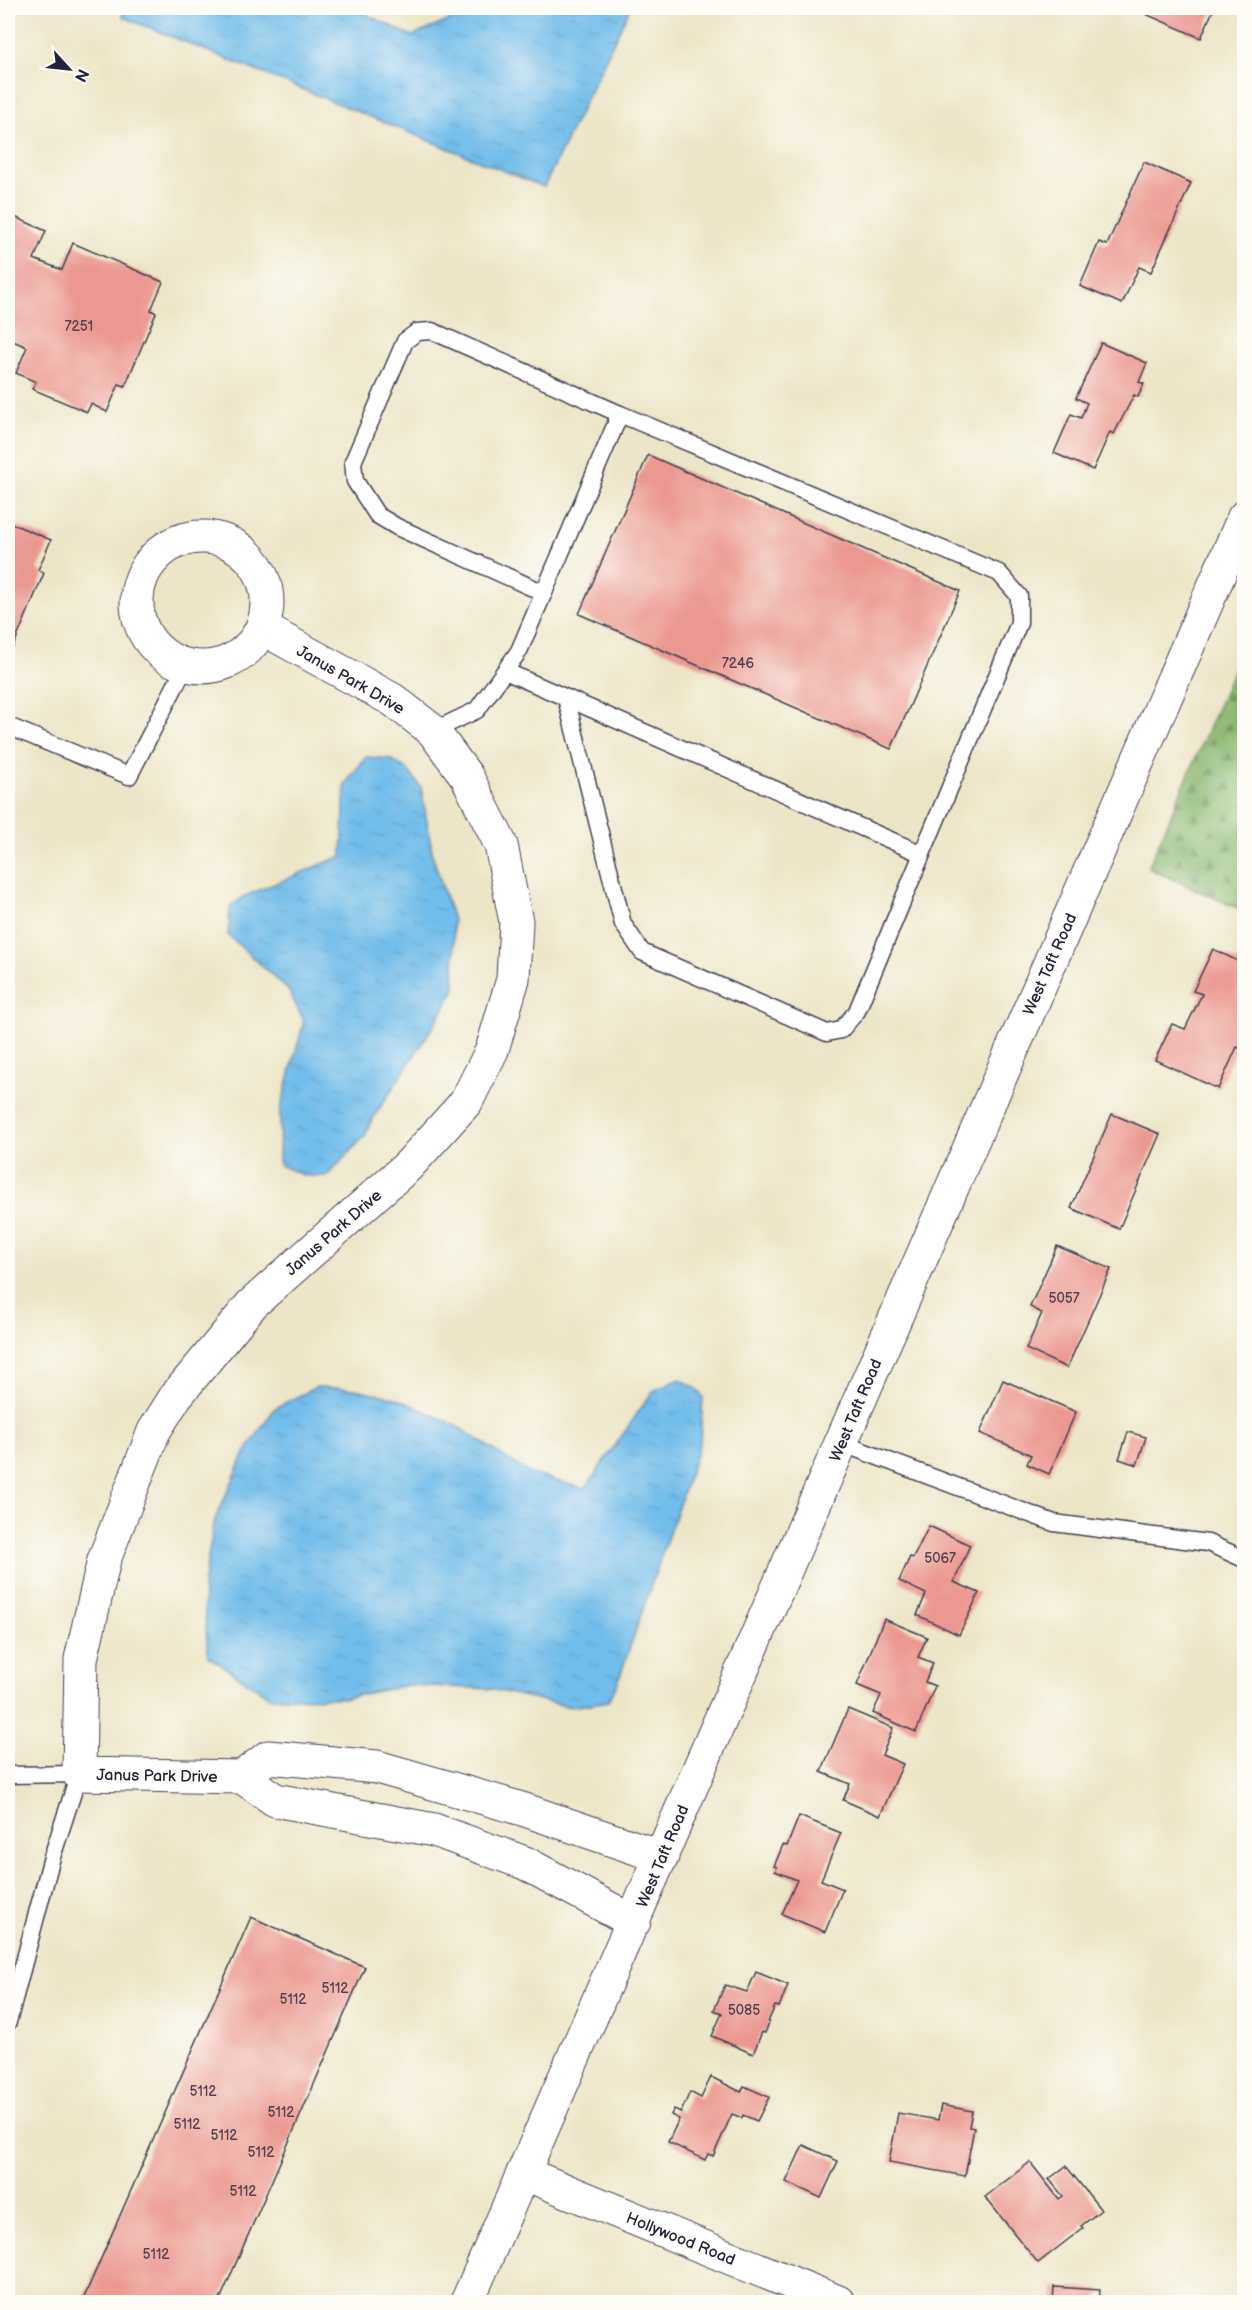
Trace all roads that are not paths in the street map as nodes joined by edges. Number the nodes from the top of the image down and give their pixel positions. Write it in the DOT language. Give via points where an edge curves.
graph roads {
  1 [pos="620,414"];
  2 [pos="1245,517"];
  3 [pos="544,593"];
  4 [pos="262,628"];
  5 [pos="186,665"];
  6 [pos="505,671"];
  7 [pos="566,698"];
  8 [pos="8,726"];
  9 [pos="433,731"];
  10 [pos="922,854"];
  11 [pos="841,1443"];
  12 [pos="1245,1560"];
  13 [pos="79,1773"];
  14 [pos="8,1774"];
  15 [pos="242,1777"];
  16 [pos="662,1857"];
  17 [pos="634,1922"];
  18 [pos="8,2022"];
  19 [pos="523,2173"];
  20 [pos="467,2302"];
  21 [pos="838,2302"];
  1 -- 3 [label="lane"];
  1 -- 3 [label="lane" via="432,331 417,332 405,341 353,462 355,481 377,515"];
  1 -- 10 [label="lane" via="999,573 1019,596 1019,623"];
  2 -- 11 [label="street, West Taft Road"];
  3 -- 6 [label="lane" via="519,651"];
  4 -- 5 [label="street" via="253,644 223,664"];
  4 -- 5 [label="street" via="267,588 247,553 231,542 211,537 191,537 172,543 154,557 142,576 137,598 140,620 150,640 166,656"];
  4 -- 9 [label="street, Janus Park Drive" via="393,700"];
  5 -- 8 [label="lane" via="129,776"];
  6 -- 7 [label="lane"];
  6 -- 9 [label="lane" via="477,710"];
  7 -- 10 [label="lane"];
  7 -- 10 [label="lane" via="624,924 642,952 827,1033 841,1030 857,1011"];
  9 -- 13 [label="street, Janus Park Drive" via="467,777 501,845 516,922 513,979 492,1050 466,1102 408,1166 252,1304 176,1396 154,1431 104,1560 81,1659"];
  11 -- 12 [label="lane" via="1054,1523 1208,1543"];
  11 -- 16 [label="street, West Taft Road"];
  13 -- 14 [label="lane"];
  13 -- 15 [label="street, Janus Park Drive"];
  13 -- 18 [label="lane"];
  15 -- 16 [label="street, Janus Park Drive" via="268,1757 377,1767 522,1809"];
  15 -- 17 [label="street, Janus Park Drive" via="275,1800 434,1830 525,1863"];
  16 -- 17 [label="street, West Taft Road"];
  17 -- 19 [label="street, West Taft Road"];
  19 -- 20 [label="street, West Taft Road"];
  19 -- 21 [label="street, Hollywood Road"];
}
